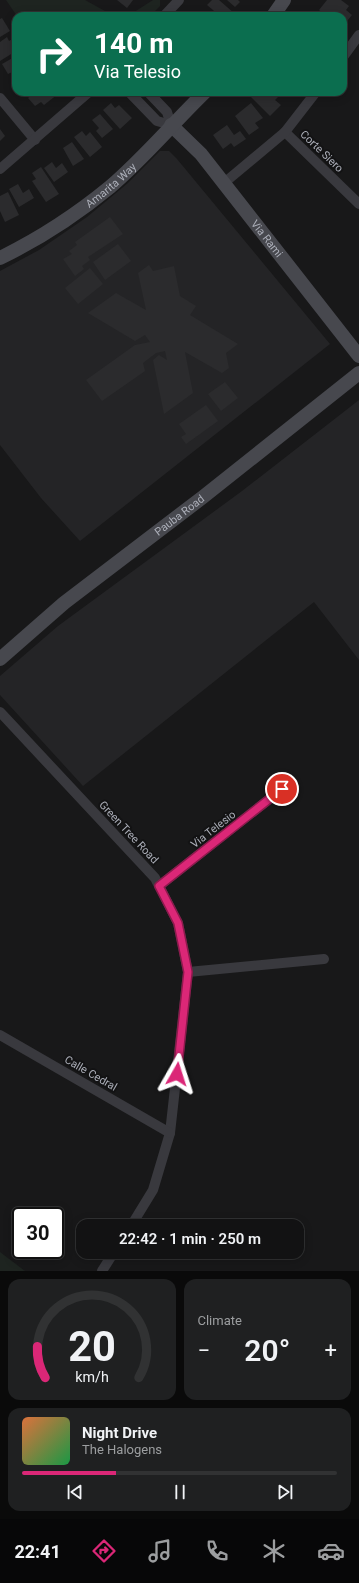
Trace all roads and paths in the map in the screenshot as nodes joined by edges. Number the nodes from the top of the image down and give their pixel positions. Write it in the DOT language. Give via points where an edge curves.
graph roads {
  1 [pos="179,0"];
  2 [pos="284,0"];
  3 [pos="168,12"];
  4 [pos="276,12"];
  5 [pos="357,42"];
  6 [pos="347,53"];
  7 [pos="84,96"];
  8 [pos="133,96"];
  9 [pos="152,96"];
  10 [pos="201,96"];
  11 [pos="313,96"];
  12 [pos="0,98"];
  13 [pos="171,125"];
  14 [pos="285,132"];
  15 [pos="35,140"];
  16 [pos="0,170"];
  17 [pos="224,183"];
  18 [pos="359,204"];
  19 [pos="0,258"];
  20 [pos="359,356"];
  21 [pos="359,373"];
  22 [pos="0,659"];
  23 [pos="0,712"];
  24 [pos="282,789"];
  25 [pos="159,886"];
  26 [pos="324,959"];
  27 [pos="188,972"];
  28 [pos="0,1035"];
  29 [pos="170,1133"];
  30 [pos="134,1219"];
  31 [pos="111,1259"];
  32 [pos="106,1269"];
  1 -- 3 [label="street"];
  2 -- 4 [label="street"];
  5 -- 6 [label="street"];
  7 -- 15 [label="street"];
  8 -- 13 [label="street, Via Rami" via="157,122"];
  9 -- 13 [label="street, Via Rami" via="167,112"];
  10 -- 13 [label="street, Amarita Way"];
  11 -- 14 [label="street"];
  12 -- 15 [label="street"];
  13 -- 17 [label="street, Via Rami" via="201,154"];
  13 -- 19 [label="street, Amarita Way" via="133,165 92,201 51,230"];
  14 -- 17 [label="street"];
  14 -- 18 [label="street, Corte Siero"];
  15 -- 16 [label="street"];
  17 -- 20 [label="street, Via Rami"];
  21 -- 22 [label="street, Pauba Road" via="203,498 64,603"];
  23 -- 25 [label="street, Green Tree Road" via="155,878"];
  24 -- 25 [label="street, Via Telesio"];
  25 -- 27 [label="street, Green Tree Road" via="178,923"];
  26 -- 27 [label="street"];
  27 -- 29 [label="street, Green Tree Road"];
  28 -- 29 [label="street, Calle Cedral"];
  29 -- 30 [label="street, Green Tree Road" via="153,1190"];
  31 -- 32 [label="street"];
}
